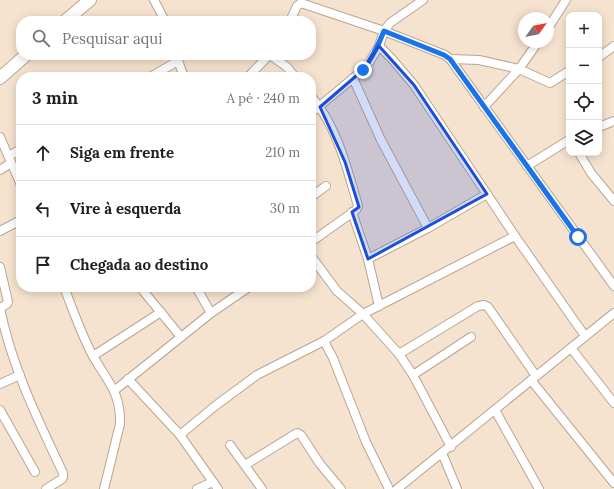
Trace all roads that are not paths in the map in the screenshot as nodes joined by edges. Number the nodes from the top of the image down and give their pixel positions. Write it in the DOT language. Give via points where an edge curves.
graph roads {
  1 [pos="90,0"];
  2 [pos="154,0"];
  3 [pos="423,0"];
  4 [pos="566,0"];
  5 [pos="71,16"];
  6 [pos="162,16"];
  7 [pos="292,16"];
  8 [pos="554,19"];
  9 [pos="384,31"];
  10 [pos="379,46"];
  11 [pos="614,46"];
  12 [pos="534,48"];
  13 [pos="602,55"];
  14 [pos="450,59"];
  15 [pos="20,60"];
  16 [pos="174,60"];
  17 [pos="178,60"];
  18 [pos="265,60"];
  19 [pos="277,60"];
  20 [pos="519,69"];
  21 [pos="157,72"];
  22 [pos="182,72"];
  23 [pos="253,72"];
  24 [pos="291,72"];
  25 [pos="566,74"];
  26 [pos="0,78"];
  27 [pos="353,78"];
  28 [pos="316,102"];
  29 [pos="320,106"];
  30 [pos="484,107"];
  31 [pos="316,109"];
  32 [pos="614,121"];
  33 [pos="602,126"];
  34 [pos="0,137"];
  35 [pos="566,142"];
  36 [pos="16,154"];
  37 [pos="581,156"];
  38 [pos="10,159"];
  39 [pos="527,166"];
  40 [pos="0,170"];
  41 [pos="16,173"];
  42 [pos="326,186"];
  43 [pos="316,193"];
  44 [pos="487,194"];
  45 [pos="614,201"];
  46 [pos="352,212"];
  47 [pos="16,222"];
  48 [pos="428,228"];
  49 [pos="0,230"];
  50 [pos="516,236"];
  51 [pos="316,238"];
  52 [pos="368,259"];
  53 [pos="316,263"];
  54 [pos="0,267"];
  55 [pos="614,286"];
  56 [pos="67,292"];
  57 [pos="144,292"];
  58 [pos="199,292"];
  59 [pos="242,292"];
  60 [pos="379,306"];
  61 [pos="0,308"];
  62 [pos="161,312"];
  63 [pos="212,313"];
  64 [pos="363,314"];
  65 [pos="613,316"];
  66 [pos="585,336"];
  67 [pos="181,337"];
  68 [pos="471,337"];
  69 [pos="324,341"];
  70 [pos="571,348"];
  71 [pos="399,354"];
  72 [pos="93,356"];
  73 [pos="20,375"];
  74 [pos="413,375"];
  75 [pos="534,378"];
  76 [pos="128,379"];
  77 [pos="0,384"];
  78 [pos="115,390"];
  79 [pos="614,404"];
  80 [pos="0,410"];
  81 [pos="495,410"];
  82 [pos="180,435"];
  83 [pos="230,445"];
  84 [pos="451,447"];
  85 [pos="442,453"];
  86 [pos="245,465"];
  87 [pos="35,472"];
  88 [pos="614,483"];
  89 [pos="216,485"];
  90 [pos="46,489"];
  91 [pos="104,489"];
  92 [pos="197,489"];
  93 [pos="262,489"];
  94 [pos="341,489"];
  95 [pos="388,489"];
  96 [pos="397,489"];
  97 [pos="457,489"];
  98 [pos="539,489"];
  1 -- 5 [label="street"];
  2 -- 6 [label="street"];
  3 -- 9 [label="street" via="390,23"];
  4 -- 8 [label="street"];
  7 -- 9 [label="street" via="301,3"];
  9 -- 10 [label="street"];
  9 -- 14 [label="street"];
  10 -- 27 [label="street" via="370,61"];
  10 -- 44 [label="street" via="414,85"];
  11 -- 13 [label="street"];
  12 -- 20 [label="street"];
  14 -- 20 [label="street" via="479,60"];
  14 -- 30 [label="street"];
  15 -- 26 [label="street"];
  16 -- 21 [label="street"];
  17 -- 22 [label="street"];
  18 -- 23 [label="street"];
  19 -- 24 [label="street"];
  20 -- 25 [label="street" via="550,83"];
  20 -- 30 [label="street"];
  27 -- 29 [label="street"];
  27 -- 48 [label="street" via="384,147"];
  28 -- 29 [label="street"];
  29 -- 31 [label="street"];
  29 -- 46 [label="street" via="348,169 358,206"];
  30 -- 39 [label="street"];
  32 -- 33 [label="street"];
  34 -- 38 [label="street"];
  35 -- 39 [label="street"];
  36 -- 38 [label="street"];
  37 -- 45 [label="street"];
  38 -- 40 [label="street"];
  38 -- 41 [label="street"];
  39 -- 55 [label="street"];
  42 -- 43 [label="street"];
  44 -- 48 [label="street"];
  44 -- 50 [label="street"];
  46 -- 51 [label="street"];
  46 -- 52 [label="street"];
  47 -- 49 [label="street"];
  48 -- 52 [label="street"];
  50 -- 60 [label="street"];
  50 -- 66 [label="street"];
  52 -- 60 [label="street"];
  53 -- 64 [label="street" via="337,291"];
  54 -- 61 [label="street" via="8,302"];
  56 -- 72 [label="street"];
  57 -- 62 [label="street"];
  58 -- 63 [label="street"];
  59 -- 63 [label="street"];
  60 -- 64 [label="street"];
  61 -- 73 [label="street"];
  62 -- 67 [label="street"];
  62 -- 72 [label="street"];
  63 -- 67 [label="street"];
  64 -- 69 [label="street"];
  64 -- 71 [label="street"];
  65 -- 66 [label="street"];
  66 -- 70 [label="street"];
  67 -- 76 [label="street"];
  68 -- 74 [label="street"];
  69 -- 82 [label="street" via="257,375"];
  69 -- 95 [label="street"];
  70 -- 75 [label="street"];
  70 -- 79 [label="street"];
  71 -- 74 [label="street"];
  71 -- 75 [label="street" via="478,306 484,305 488,307"];
  72 -- 78 [label="street"];
  73 -- 77 [label="street"];
  73 -- 90 [label="street" via="63,473 62,479"];
  74 -- 84 [label="street"];
  75 -- 81 [label="street"];
  75 -- 88 [label="street"];
  76 -- 78 [label="street"];
  76 -- 82 [label="street"];
  78 -- 91 [label="street" via="121,413 120,424"];
  80 -- 87 [label="street"];
  81 -- 84 [label="street"];
  81 -- 98 [label="street"];
  82 -- 89 [label="street"];
  83 -- 86 [label="street"];
  84 -- 85 [label="street"];
  85 -- 96 [label="street"];
  85 -- 97 [label="street"];
  86 -- 93 [label="street"];
  86 -- 94 [label="street" via="297,433"];
  89 -- 92 [label="street"];
}
